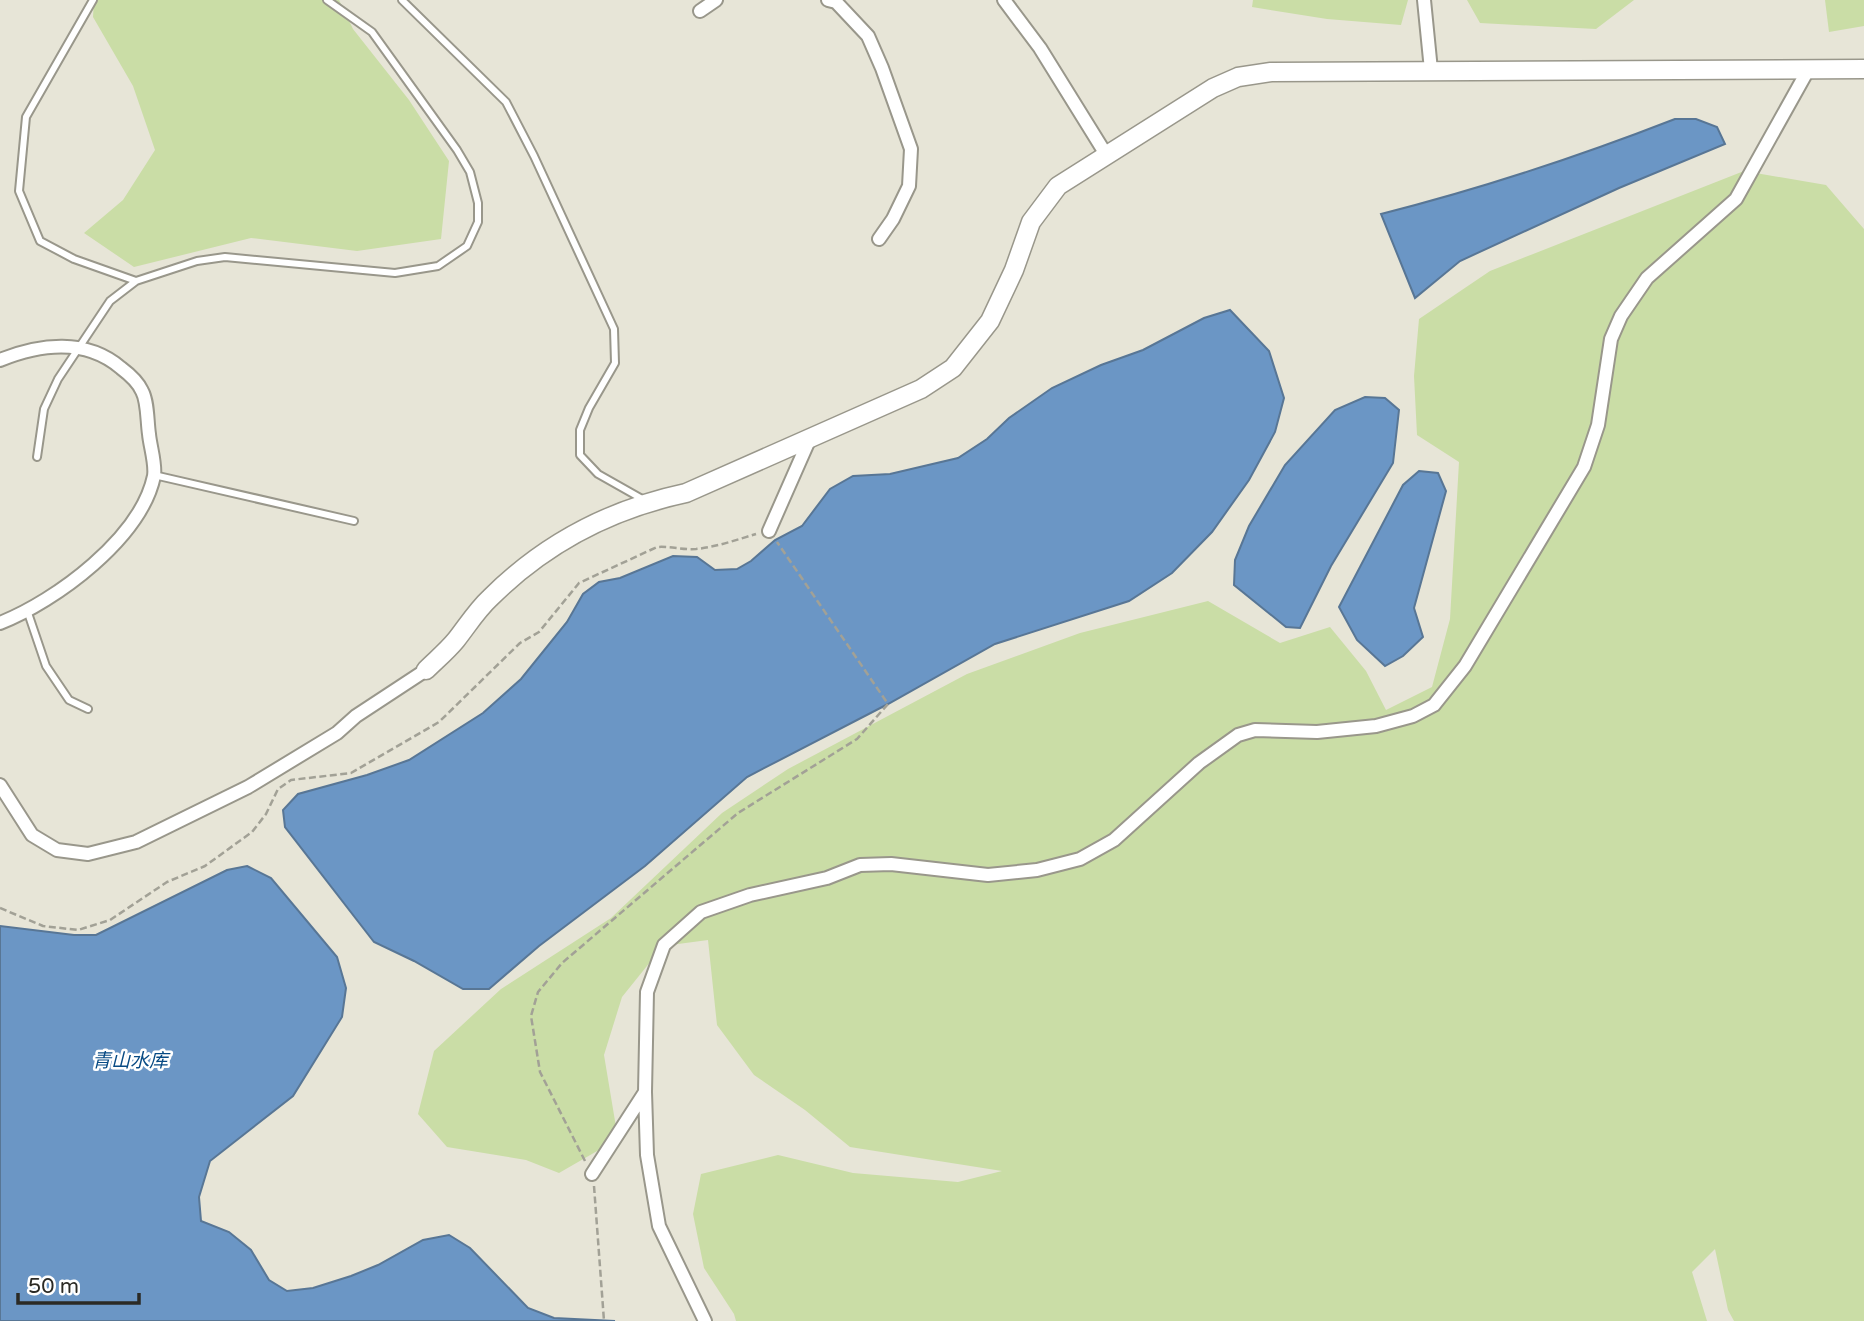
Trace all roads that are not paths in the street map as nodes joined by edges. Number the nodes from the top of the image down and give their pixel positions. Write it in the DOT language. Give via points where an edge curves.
graph roads {
  1 [pos="93,0"];
  2 [pos="327,0"];
  3 [pos="402,0"];
  4 [pos="716,0"];
  5 [pos="828,0"];
  6 [pos="1004,0"];
  7 [pos="1424,0"];
  8 [pos="700,11"];
  9 [pos="1864,69"];
  10 [pos="1431,70"];
  11 [pos="1808,70"];
  12 [pos="1107,156"];
  13 [pos="878,239"];
  14 [pos="136,281"];
  15 [pos="80,348"];
  16 [pos="0,360"];
  17 [pos="810,438"];
  18 [pos="37,457"];
  19 [pos="154,475"];
  20 [pos="646,501"];
  21 [pos="354,521"];
  22 [pos="769,531"];
  23 [pos="27,610"];
  24 [pos="0,623"];
  25 [pos="426,670"];
  26 [pos="88,709"];
  27 [pos="0,785"];
  28 [pos="645,1092"];
  29 [pos="592,1174"];
  30 [pos="705,1321"];
  1 -- 14 [label="lane" via="26,117 19,191 40,241 74,259"];
  2 -- 14 [label="lane" via="372,32 470,172 478,222 467,246 438,266 395,273 225,257"];
  3 -- 20 [label="lane" via="506,102 534,156 614,329 615,363 580,430 580,455 598,474"];
  4 -- 8 [label="street"];
  5 -- 13 [label="street" via="836,2 868,36 911,149 909,186"];
  6 -- 12 [label="street" via="1040,48"];
  7 -- 10 [label="street"];
  9 -- 11 [label="street"];
  10 -- 11 [label="street"];
  10 -- 12 [label="street" via="1271,72 1238,77"];
  11 -- 28 [label="street" via="1736,199 1647,278 1621,316 1611,339 1598,425 1584,467 1465,666 1434,705 1376,726 1317,732 1255,730 1238,735 1199,763 1114,840 1080,859 988,875 860,865 701,912 664,945 647,992"];
  12 -- 17 [label="street" via="1058,186 1031,222 990,321 953,368 921,389"];
  14 -- 15 [label="lane" via="110,301"];
  15 -- 16 [label="street" via="26,349"];
  15 -- 18 [label="lane" via="44,409"];
  15 -- 19 [label="street" via="108,357 144,393"];
  17 -- 20 [label="street" via="685,493"];
  17 -- 22 [label="street"];
  19 -- 21 [label="lane"];
  19 -- 23 [label="street" via="139,514 114,545 73,581"];
  20 -- 25 [label="street" via="578,531 531,560 488,599"];
  23 -- 24 [label="street"];
  23 -- 26 [label="lane" via="46,666 69,700"];
  25 -- 27 [label="street" via="337,733 248,787 136,842 88,854 57,850 32,835"];
  28 -- 29 [label="street"];
  28 -- 30 [label="street" via="647,1155 659,1226"];
}
